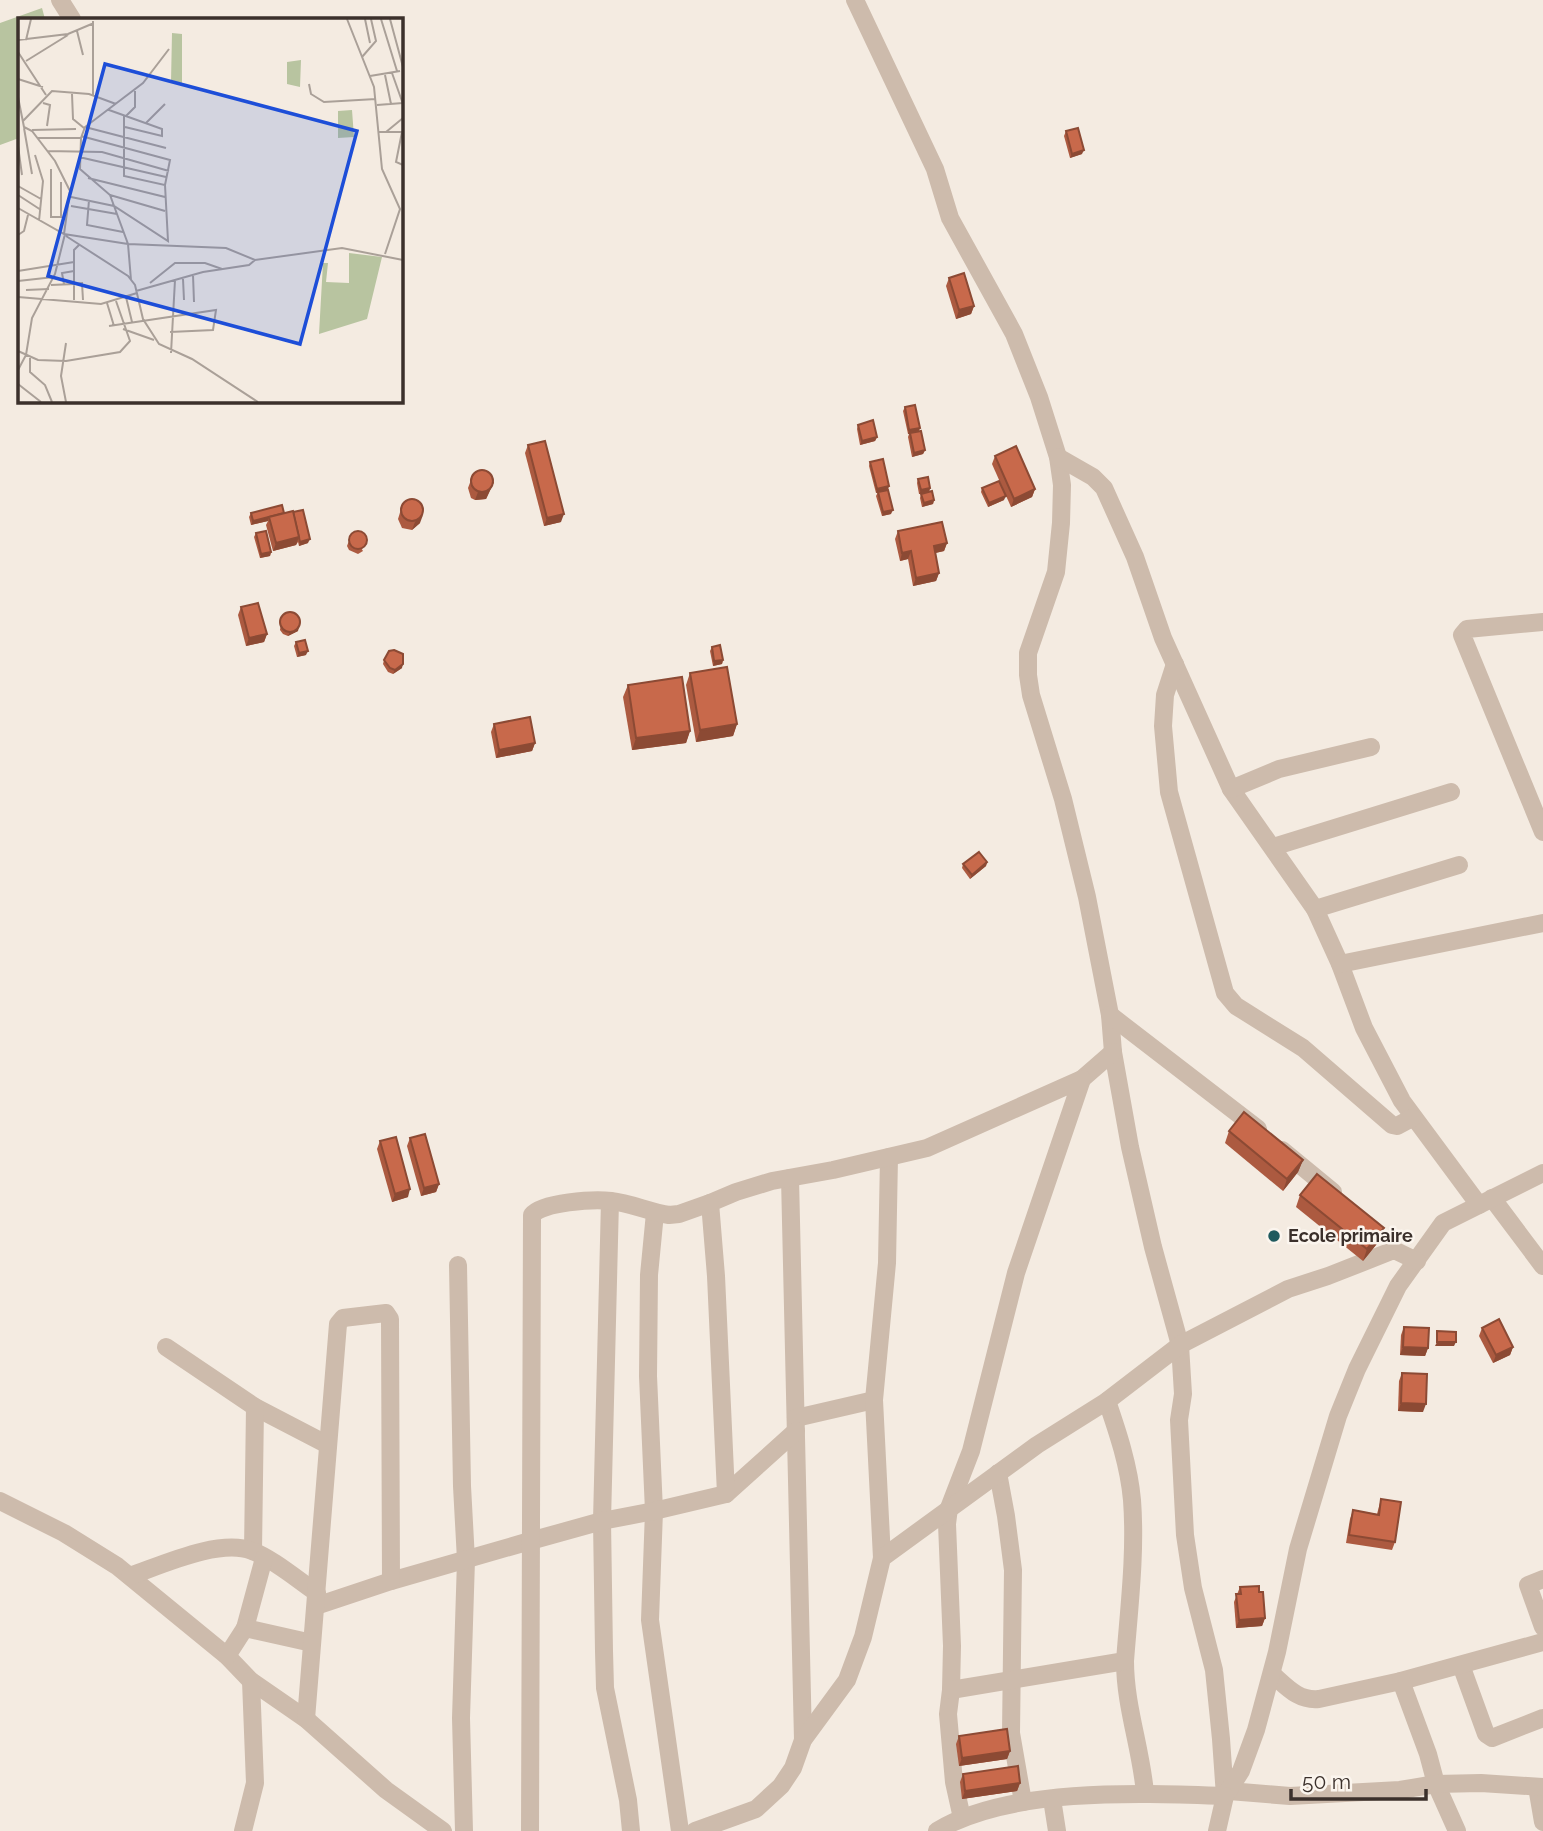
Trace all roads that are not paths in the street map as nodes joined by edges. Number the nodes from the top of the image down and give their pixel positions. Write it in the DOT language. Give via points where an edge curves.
graph roads {
  1 [pos="60,0"];
  2 [pos="855,0"];
  3 [pos="71,18"];
  4 [pos="1058,457"];
  5 [pos="1543,622"];
  6 [pos="1175,664"];
  7 [pos="1371,747"];
  8 [pos="1231,789"];
  9 [pos="1451,792"];
  10 [pos="1543,832"];
  11 [pos="1273,847"];
  12 [pos="1460,865"];
  13 [pos="1315,909"];
  14 [pos="1543,923"];
  15 [pos="1340,964"];
  16 [pos="1110,1015"];
  17 [pos="1113,1052"];
  18 [pos="1082,1079"];
  19 [pos="1412,1118"];
  20 [pos="889,1157"];
  21 [pos="1543,1173"];
  22 [pos="790,1178"];
  23 [pos="610,1201"];
  24 [pos="1486,1202"];
  25 [pos="710,1203"];
  26 [pos="1349,1208"];
  27 [pos="655,1213"];
  28 [pos="1376,1233"];
  29 [pos="1394,1250"];
  30 [pos="1417,1261"];
  31 [pos="1542,1263"];
  32 [pos="458,1265"];
  33 [pos="1180,1345"];
  34 [pos="166,1347"];
  35 [pos="874,1400"];
  36 [pos="1107,1401"];
  37 [pos="255,1407"];
  38 [pos="796,1425"];
  39 [pos="328,1445"];
  40 [pos="998,1473"];
  41 [pos="726,1494"];
  42 [pos="0,1501"];
  43 [pos="949,1508"];
  44 [pos="654,1511"];
  45 [pos="603,1521"];
  46 [pos="530,1541"];
  47 [pos="259,1554"];
  48 [pos="882,1558"];
  49 [pos="466,1560"];
  50 [pos="130,1576"];
  51 [pos="1543,1579"];
  52 [pos="391,1581"];
  53 [pos="317,1599"];
  54 [pos="1543,1627"];
  55 [pos="245,1628"];
  56 [pos="312,1643"];
  57 [pos="1543,1643"];
  58 [pos="227,1656"];
  59 [pos="1125,1661"];
  60 [pos="1461,1665"];
  61 [pos="1272,1674"];
  62 [pos="251,1681"];
  63 [pos="1011,1681"];
  64 [pos="1401,1681"];
  65 [pos="951,1690"];
  66 [pos="1543,1718"];
  67 [pos="306,1719"];
  68 [pos="803,1740"];
  69 [pos="1436,1784"];
  70 [pos="1540,1787"];
  71 [pos="1145,1793"];
  72 [pos="1227,1794"];
  73 [pos="1052,1799"];
  74 [pos="1023,1802"];
  75 [pos="962,1818"];
  76 [pos="1543,1822"];
  77 [pos="243,1831"];
  78 [pos="443,1831"];
  79 [pos="464,1831"];
  80 [pos="530,1831"];
  81 [pos="631,1831"];
  82 [pos="680,1831"];
  83 [pos="695,1831"];
  84 [pos="937,1831"];
  85 [pos="1057,1831"];
  86 [pos="1217,1831"];
  87 [pos="1457,1831"];
  1 -- 3 [label="street"];
  2 -- 4 [label="street" via="935,169 950,218 1014,334"];
  4 -- 6 [label="street" via="1104,488"];
  4 -- 16 [label="street" via="1062,485 1056,572 1028,653 1028,676 1077,855"];
  5 -- 10 [label="street" via="1467,629 1462,635"];
  6 -- 8 [label="street"];
  6 -- 19 [label="street" via="1165,695 1163,726 1169,792 1225,993 1236,1006 1303,1048 1392,1125"];
  7 -- 8 [label="street" via="1279,769"];
  8 -- 11 [label="street"];
  9 -- 11 [label="street"];
  11 -- 13 [label="street"];
  12 -- 13 [label="street"];
  13 -- 15 [label="street"];
  14 -- 15 [label="street"];
  15 -- 19 [label="street" via="1364,1028"];
  16 -- 17 [label="street"];
  16 -- 26 [label="street" via="1228,1105"];
  17 -- 18 [label="street"];
  17 -- 33 [label="street" via="1139,1184"];
  18 -- 20 [label="street" via="927,1148"];
  18 -- 43 [label="street" via="1016,1273 971,1451"];
  19 -- 24 [label="street"];
  20 -- 22 [label="street"];
  20 -- 35 [label="street" via="887,1263"];
  21 -- 24 [label="street"];
  22 -- 25 [label="street"];
  22 -- 38 [label="street"];
  23 -- 27 [label="street"];
  23 -- 45 [label="street"];
  23 -- 46 [label="street" via="553,1205 532,1215"];
  24 -- 30 [label="street" via="1443,1223"];
  24 -- 31 [label="street"];
  25 -- 27 [label="street" via="679,1214"];
  25 -- 41 [label="street"];
  27 -- 44 [label="street" via="648,1376"];
  28 -- 29 [label="street"];
  29 -- 30 [label="street"];
  29 -- 33 [label="street" via="1288,1289"];
  30 -- 61 [label="street" via="1398,1286 1338,1416 1298,1549"];
  32 -- 49 [label="street"];
  33 -- 36 [label="street"];
  33 -- 72 [label="street" via="1185,1535 1214,1670"];
  34 -- 37 [label="street"];
  35 -- 38 [label="street"];
  35 -- 48 [label="street"];
  36 -- 40 [label="street"];
  36 -- 59 [label="street" via="1132,1497"];
  37 -- 39 [label="street"];
  37 -- 47 [label="street"];
  38 -- 41 [label="street"];
  38 -- 68 [label="street"];
  39 -- 52 [label="street" via="339,1321 388,1314"];
  39 -- 53 [label="street"];
  40 -- 43 [label="street"];
  40 -- 63 [label="street" via="1014,1589"];
  41 -- 44 [label="street"];
  42 -- 50 [label="street" via="64,1533"];
  43 -- 48 [label="street"];
  43 -- 65 [label="street"];
  44 -- 45 [label="street"];
  44 -- 82 [label="street" via="650,1620"];
  45 -- 46 [label="street"];
  45 -- 81 [label="street" via="605,1688"];
  46 -- 49 [label="street"];
  46 -- 80 [label="street"];
  47 -- 50 [label="street" via="227,1548"];
  47 -- 53 [label="street"];
  47 -- 55 [label="street"];
  48 -- 68 [label="street" via="863,1637 847,1680"];
  49 -- 52 [label="street"];
  49 -- 79 [label="street" via="461,1718"];
  50 -- 58 [label="street"];
  51 -- 54 [label="street" via="1528,1585"];
  52 -- 53 [label="street"];
  53 -- 56 [label="street"];
  55 -- 56 [label="street"];
  55 -- 58 [label="street"];
  56 -- 67 [label="street"];
  57 -- 60 [label="street"];
  58 -- 62 [label="street"];
  59 -- 63 [label="street"];
  59 -- 71 [label="street"];
  60 -- 64 [label="street"];
  60 -- 66 [label="street" via="1486,1734 1492,1738"];
  61 -- 64 [label="street" via="1297,1696 1309,1700"];
  61 -- 72 [label="street" via="1241,1771"];
  62 -- 67 [label="street"];
  62 -- 77 [label="street" via="255,1783"];
  63 -- 65 [label="street"];
  63 -- 74 [label="street" via="1010,1733"];
  64 -- 69 [label="street"];
  65 -- 75 [label="street" via="948,1714"];
  67 -- 78 [label="street" via="386,1790"];
  68 -- 83 [label="street" via="781,1786 756,1809"];
  69 -- 70 [label="street"];
  69 -- 72 [label="street" via="1290,1796"];
  69 -- 87 [label="street"];
  70 -- 76 [label="street"];
  71 -- 72 [label="street"];
  71 -- 73 [label="street"];
  72 -- 86 [label="street"];
  73 -- 74 [label="street"];
  73 -- 85 [label="street"];
  74 -- 75 [label="street"];
  75 -- 84 [label="street"];
}
